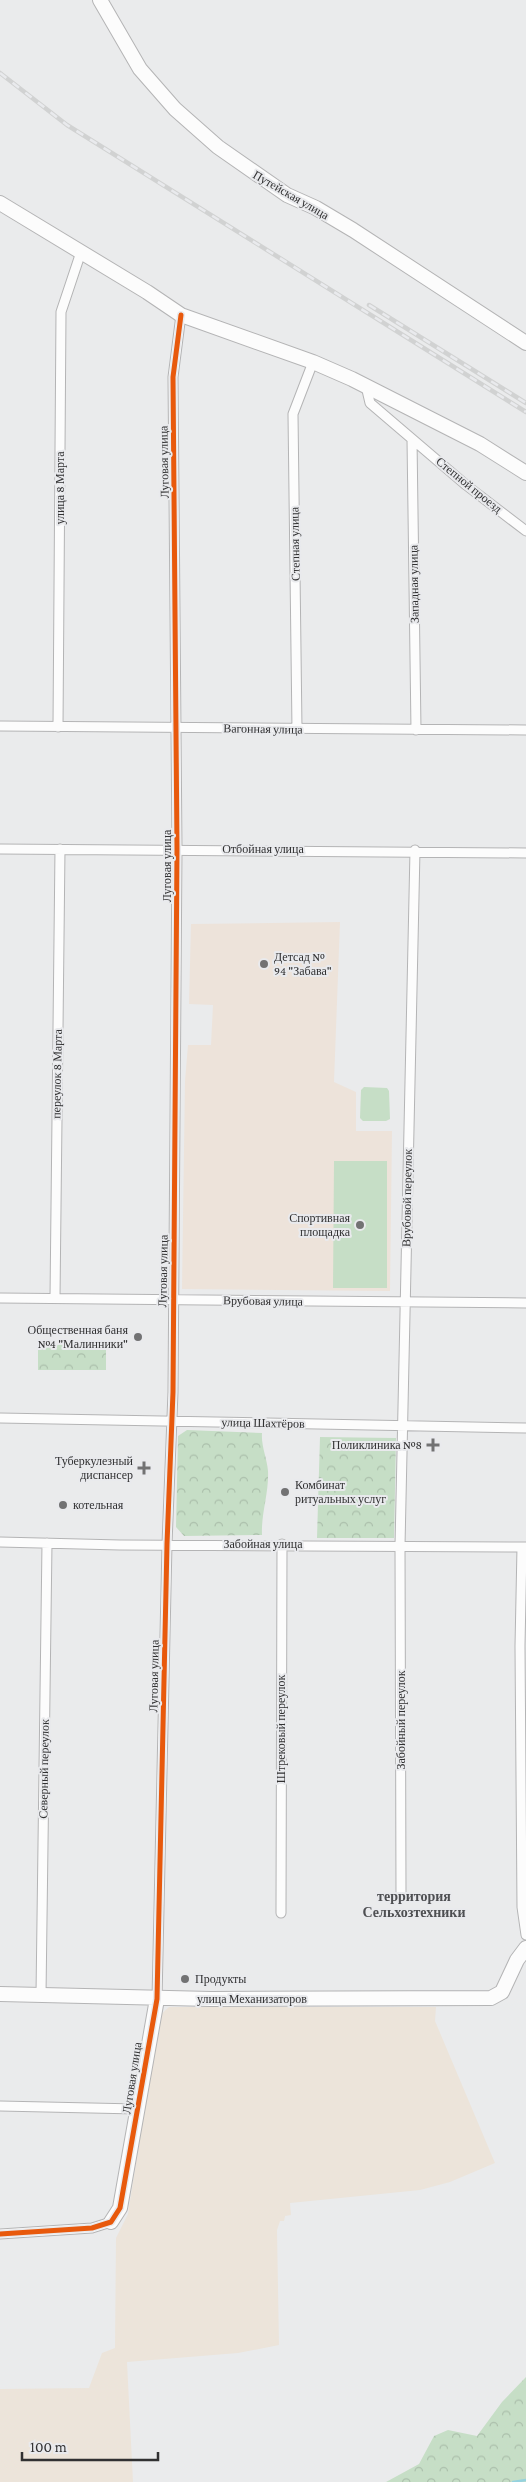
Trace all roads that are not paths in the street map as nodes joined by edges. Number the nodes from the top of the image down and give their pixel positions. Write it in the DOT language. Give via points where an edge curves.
graph roads {
  1 [pos="100,0"];
  2 [pos="0,203"];
  3 [pos="81,252"];
  4 [pos="181,315"];
  5 [pos="526,343"];
  6 [pos="313,362"];
  7 [pos="366,386"];
  8 [pos="412,439"];
  9 [pos="526,473"];
  10 [pos="526,531"];
  11 [pos="0,726"];
  12 [pos="58,727"];
  13 [pos="176,728"];
  14 [pos="297,729"];
  15 [pos="416,730"];
  16 [pos="526,730"];
  17 [pos="0,849"];
  18 [pos="177,849"];
  19 [pos="60,850"];
  20 [pos="415,850"];
  21 [pos="526,853"];
  22 [pos="0,1298"];
  23 [pos="55,1298"];
  24 [pos="173,1300"];
  25 [pos="405,1302"];
  26 [pos="526,1303"];
  27 [pos="0,1418"];
  28 [pos="172,1422"];
  29 [pos="403,1426"];
  30 [pos="526,1428"];
  31 [pos="0,1542"];
  32 [pos="47,1543"];
  33 [pos="167,1544"];
  34 [pos="282,1544"];
  35 [pos="400,1546"];
  36 [pos="524,1547"];
  37 [pos="401,1894"];
  38 [pos="281,1913"];
  39 [pos="526,1936"];
  40 [pos="526,1948"];
  41 [pos="0,1994"];
  42 [pos="41,1995"];
  43 [pos="157,1999"];
  44 [pos="0,2106"];
  45 [pos="137,2109"];
  46 [pos="111,2222"];
  47 [pos="0,2234"];
  1 -- 5 [label="main road, Путейская улица" via="140,69 175,110 218,147 287,195 353,230"];
  2 -- 3 [label="main road"];
  3 -- 4 [label="main road"];
  3 -- 12 [label="street, улица 8 Марта" via="61,312"];
  4 -- 6 [label="main road"];
  4 -- 13 [label="street, Луговая улица" via="172,377"];
  6 -- 7 [label="main road"];
  6 -- 14 [label="street, Степная улица" via="293,414"];
  7 -- 8 [label="street, Степной проезд" via="370,403"];
  7 -- 9 [label="main road" via="480,444"];
  8 -- 10 [label="street, Степной проезд"];
  8 -- 15 [label="street, Западная улица"];
  11 -- 12 [label="street, Вагонная улица"];
  12 -- 13 [label="street, Вагонная улица"];
  13 -- 14 [label="street, Вагонная улица"];
  13 -- 18 [label="street, Луговая улица"];
  14 -- 15 [label="street, Вагонная улица"];
  15 -- 16 [label="street, Вагонная улица"];
  17 -- 19 [label="street, Отбойная улица"];
  18 -- 19 [label="street, Отбойная улица"];
  18 -- 20 [label="street, Отбойная улица"];
  18 -- 24 [label="street, Луговая улица"];
  19 -- 23 [label="street, переулок 8 Марта"];
  20 -- 21 [label="street, Отбойная улица"];
  20 -- 25 [label="street, Врубовой переулок"];
  22 -- 23 [label="street, Врубовая улица"];
  23 -- 24 [label="street, Врубовая улица"];
  24 -- 25 [label="street, Врубовая улица"];
  24 -- 28 [label="street, Луговая улица"];
  25 -- 26 [label="street, Врубовая улица"];
  25 -- 29 [label="street, Врубовой переулок"];
  27 -- 28 [label="street, улица Шахтёров"];
  28 -- 29 [label="street, улица Шахтёров"];
  28 -- 33 [label="street, Луговая улица"];
  29 -- 30 [label="street, улица Шахтёров"];
  29 -- 35 [label="street, Врубовой переулок"];
  31 -- 32 [label="street, Забойная улица"];
  32 -- 33 [label="street, Забойная улица"];
  32 -- 42 [label="street, Северный переулок"];
  33 -- 34 [label="street, Забойная улица"];
  33 -- 43 [label="street, Луговая улица"];
  34 -- 35 [label="street, Забойная улица"];
  34 -- 38 [label="street, Штрековый переулок"];
  35 -- 36 [label="street, Забойная улица"];
  35 -- 37 [label="street, Забойный переулок"];
  36 -- 39 [label="street" via="522,1906"];
  40 -- 43 [label="main road, улица Механизаторов" via="502,1992 491,1998"];
  41 -- 42 [label="main road, улица Механизаторов"];
  42 -- 43 [label="main road, улица Механизаторов"];
  43 -- 45 [label="main road, Луговая улица"];
  44 -- 45 [label="street"];
  45 -- 46 [label="main road, Луговая улица" via="120,2208"];
  46 -- 47 [label="street" via="92,2228"];
}
